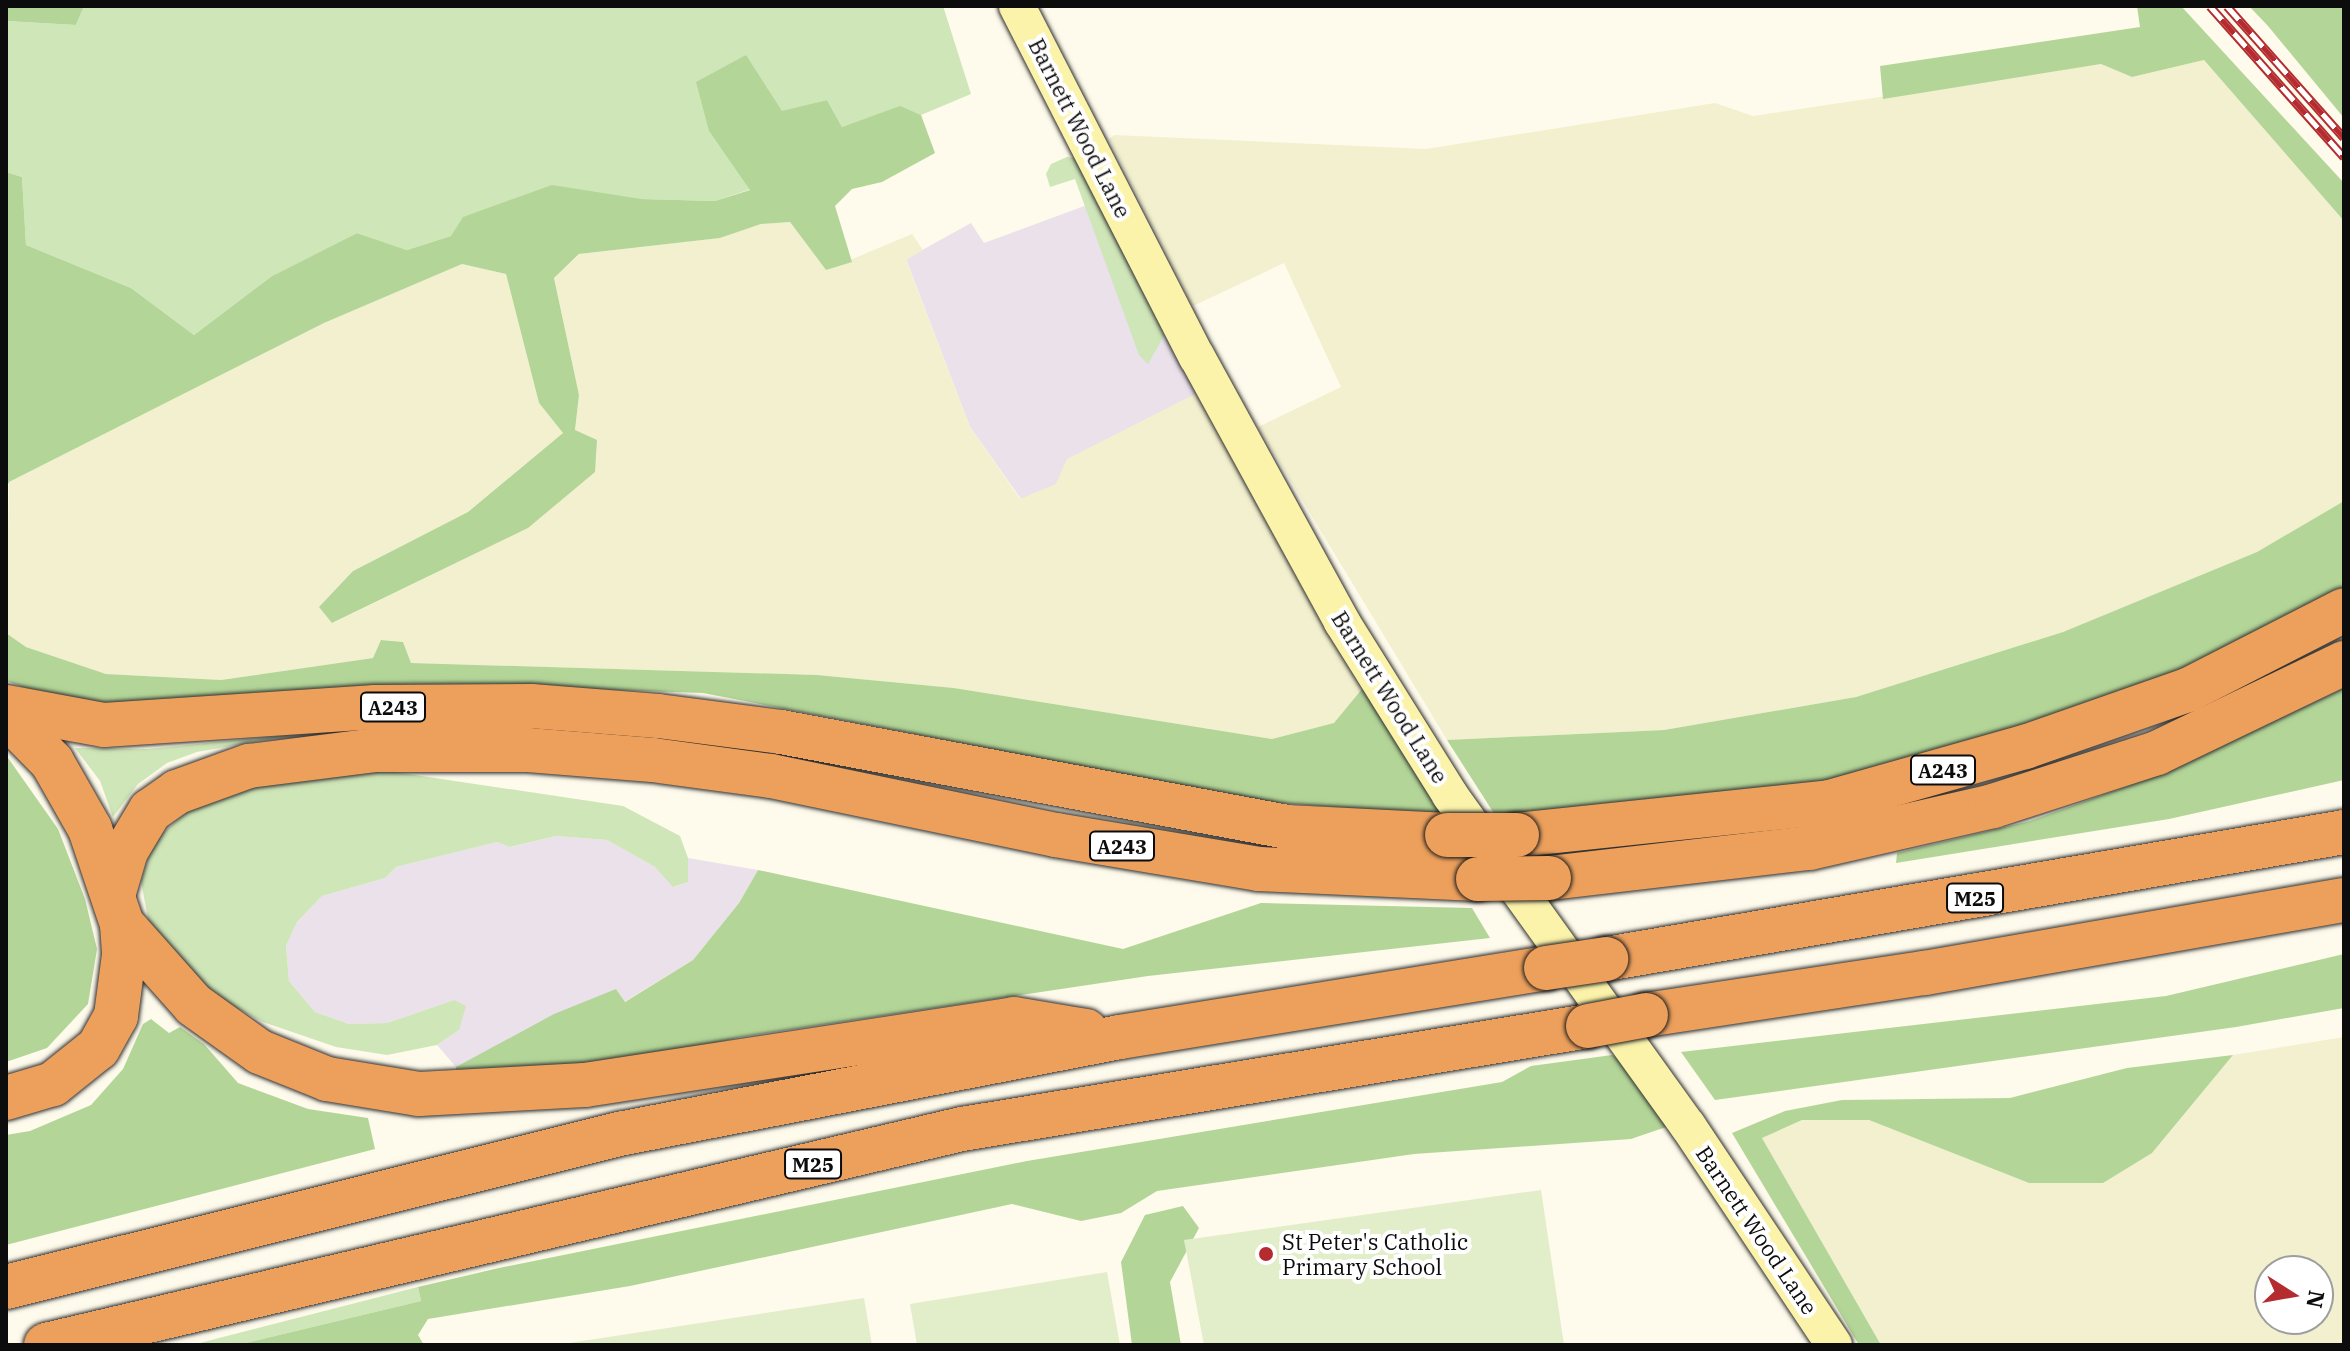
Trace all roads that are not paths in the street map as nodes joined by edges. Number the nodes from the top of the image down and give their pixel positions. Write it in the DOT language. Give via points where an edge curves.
graph roads {
  1 [pos="1017,6"];
  2 [pos="2344,610"];
  3 [pos="2344,663"];
  4 [pos="6,707"];
  5 [pos="6,715"];
  6 [pos="2344,832"];
  7 [pos="2344,900"];
  8 [pos="118,908"];
  9 [pos="1120,1037"];
  10 [pos="6,1098"];
  11 [pos="6,1287"];
  12 [pos="46,1345"];
  13 [pos="1834,1345"];
  1 -- 13 [label="street, Barnett Wood Lane" via="1197,357 1350,635 1450,795 1688,1126"];
  2 -- 4 [label="highway, A243, bridge" via="2188,690 2025,747 1830,802 1517,835 1287,827 781,732 658,716 531,706 375,707 104,725"];
  3 -- 8 [label="highway, A243, bridge" via="2157,753 1993,806 1810,848 1549,878 1259,869 1056,835 771,776 653,760 528,750 376,750 249,766 177,792 150,811 126,851"];
  5 -- 8 [label="highway" via="52,762 74,798"];
  6 -- 9 [label="highway, M25, bridge"];
  7 -- 12 [label="highway, M25, bridge" via="962,1129"];
  8 -- 9 [label="highway, M25" via="194,1005 260,1052 327,1079 419,1094 601,1083 1014,1019"];
  8 -- 10 [label="highway" via="122,988 116,1016 98,1048 53,1084"];
  9 -- 11 [label="highway, M25" via="619,1134"];
}
